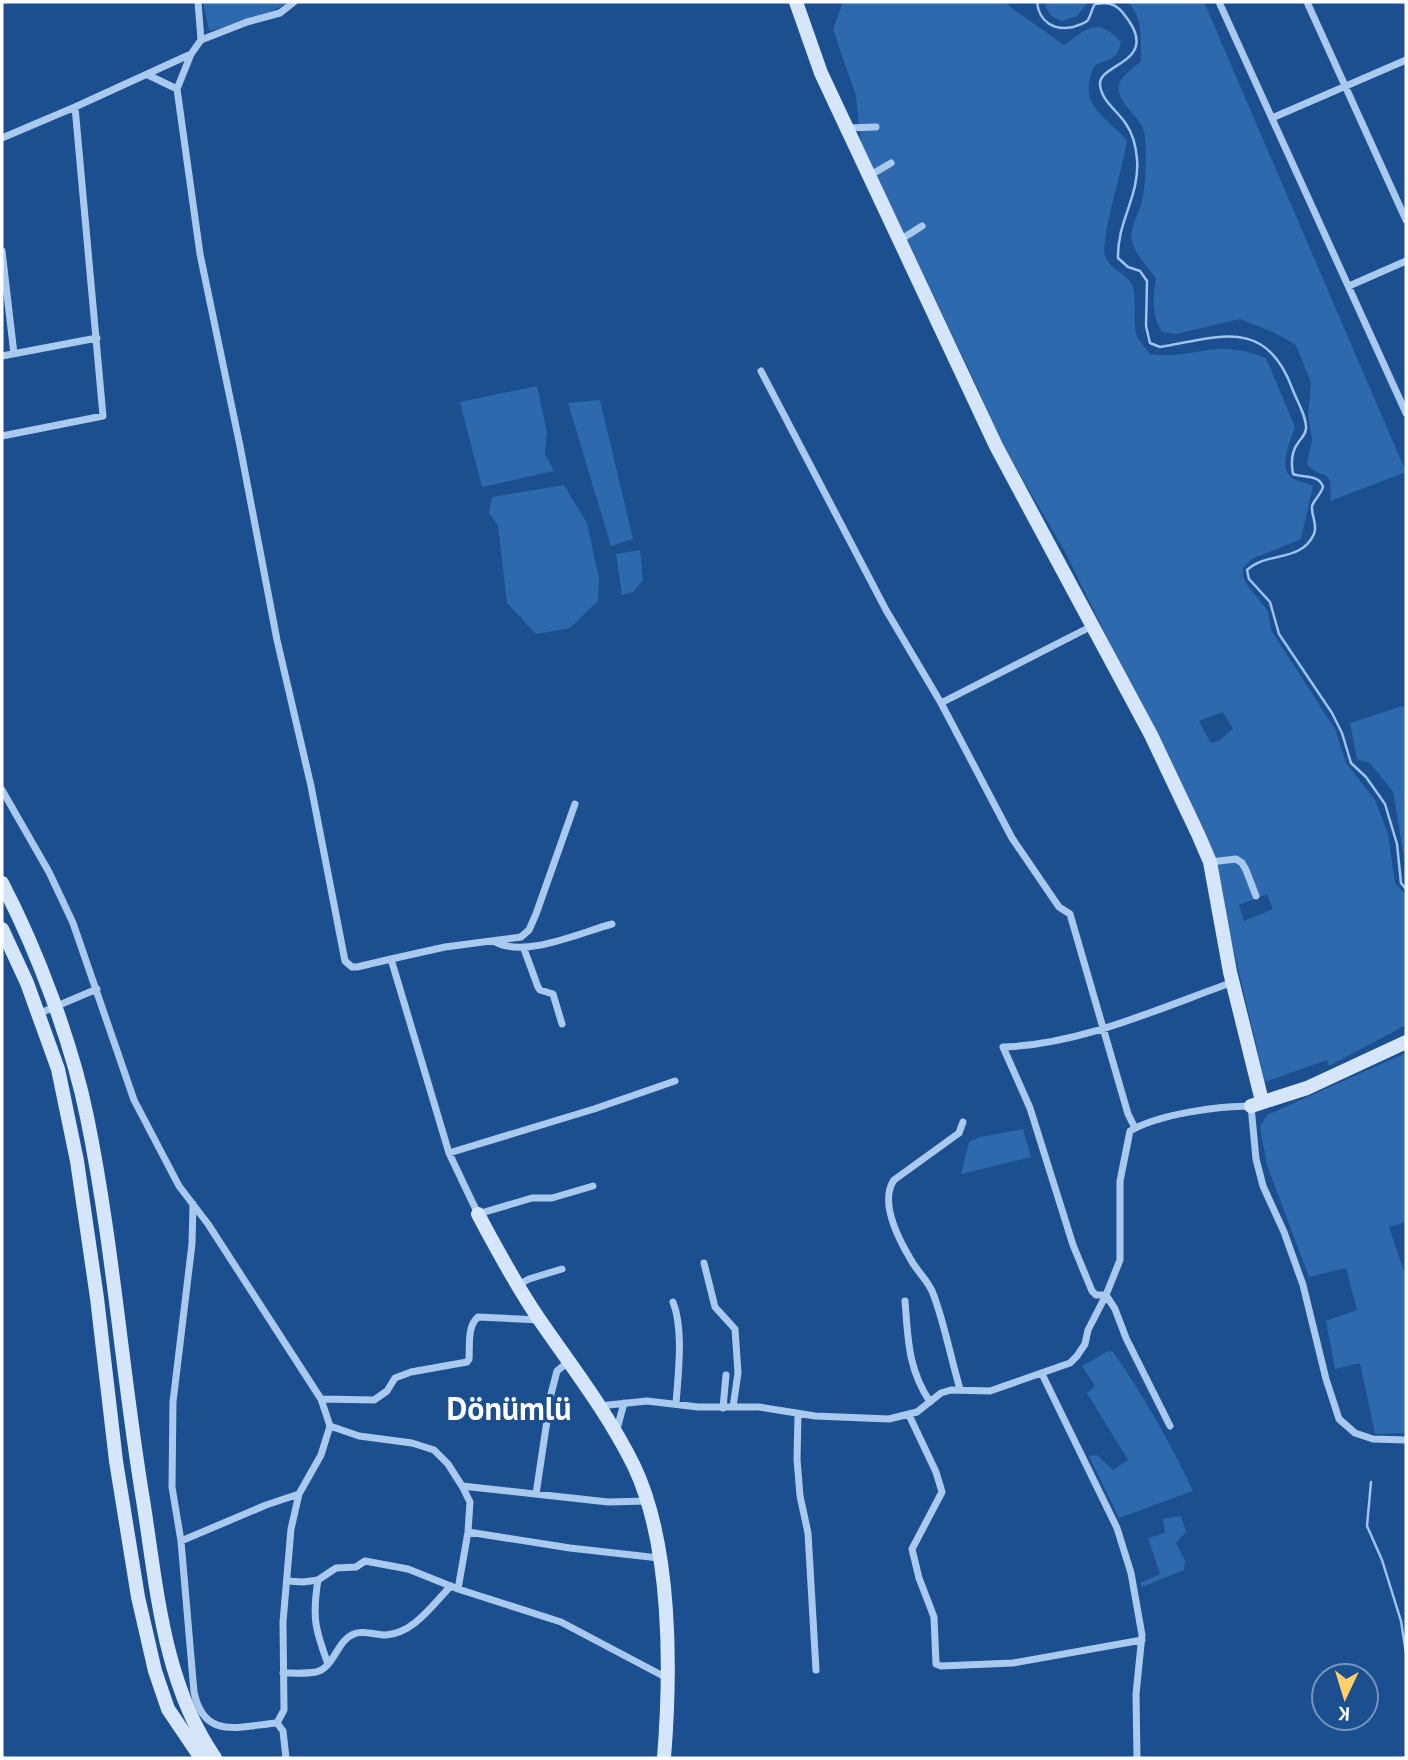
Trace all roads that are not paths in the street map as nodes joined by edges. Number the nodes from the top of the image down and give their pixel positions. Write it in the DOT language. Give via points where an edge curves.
graph roads {
  1 [pos="198,2"];
  2 [pos="295,2"];
  3 [pos="796,2"];
  4 [pos="1219,2"];
  5 [pos="1307,2"];
  6 [pos="201,40"];
  7 [pos="191,54"];
  8 [pos="1406,60"];
  9 [pos="148,75"];
  10 [pos="1344,87"];
  11 [pos="177,89"];
  12 [pos="75,107"];
  13 [pos="1272,118"];
  14 [pos="876,127"];
  15 [pos="846,128"];
  16 [pos="2,138"];
  17 [pos="891,163"];
  18 [pos="869,176"];
  19 [pos="1406,220"];
  20 [pos="922,226"];
  21 [pos="899,241"];
  22 [pos="2,251"];
  23 [pos="1406,261"];
  24 [pos="1349,286"];
  25 [pos="97,338"];
  26 [pos="14,354"];
  27 [pos="2,356"];
  28 [pos="761,371"];
  29 [pos="1406,412"];
  30 [pos="2,436"];
  31 [pos="1093,626"];
  32 [pos="941,703"];
  33 [pos="2,790"];
  34 [pos="575,804"];
  35 [pos="1210,862"];
  36 [pos="2,884"];
  37 [pos="1256,896"];
  38 [pos="612,924"];
  39 [pos="2,929"];
  40 [pos="494,941"];
  41 [pos="524,949"];
  42 [pos="391,960"];
  43 [pos="1233,982"];
  44 [pos="97,989"];
  45 [pos="54,1007"];
  46 [pos="38,1014"];
  47 [pos="562,1024"];
  48 [pos="1104,1028"];
  49 [pos="1406,1042"];
  50 [pos="675,1081"];
  51 [pos="1257,1104"];
  52 [pos="963,1122"];
  53 [pos="1135,1128"];
  54 [pos="449,1153"];
  55 [pos="593,1186"];
  56 [pos="193,1203"];
  57 [pos="478,1214"];
  58 [pos="704,1262"];
  59 [pos="562,1269"];
  60 [pos="517,1286"];
  61 [pos="1106,1295"];
  62 [pos="905,1301"];
  63 [pos="673,1302"];
  64 [pos="540,1320"];
  65 [pos="569,1362"];
  66 [pos="1042,1374"];
  67 [pos="726,1375"];
  68 [pos="960,1389"];
  69 [pos="321,1399"];
  70 [pos="930,1402"];
  71 [pos="624,1403"];
  72 [pos="676,1404"];
  73 [pos="599,1406"];
  74 [pos="733,1407"];
  75 [pos="723,1408"];
  76 [pos="798,1415"];
  77 [pos="909,1416"];
  78 [pos="330,1426"];
  79 [pos="1170,1426"];
  80 [pos="616,1434"];
  81 [pos="1406,1440"];
  82 [pos="462,1486"];
  83 [pos="299,1494"];
  84 [pos="536,1494"];
  85 [pos="647,1501"];
  86 [pos="467,1532"];
  87 [pos="181,1541"];
  88 [pos="659,1558"];
  89 [pos="318,1580"];
  90 [pos="287,1581"];
  91 [pos="454,1588"];
  92 [pos="1142,1640"];
  93 [pos="328,1664"];
  94 [pos="816,1670"];
  95 [pos="283,1673"];
  96 [pos="667,1678"];
  97 [pos="277,1723"];
  98 [pos="201,1758"];
  99 [pos="215,1758"];
  100 [pos="286,1758"];
  101 [pos="664,1758"];
  102 [pos="1137,1758"];
  1 -- 6 [label="street"];
  2 -- 6 [label="street" via="280,13"];
  3 -- 15 [label="street"];
  4 -- 13 [label="street"];
  5 -- 10 [label="street"];
  6 -- 7 [label="street"];
  7 -- 9 [label="street"];
  7 -- 11 [label="street"];
  8 -- 10 [label="street"];
  9 -- 11 [label="street"];
  9 -- 12 [label="street"];
  10 -- 13 [label="street"];
  10 -- 19 [label="street"];
  11 -- 42 [label="street" via="200,254 345,961 357,967"];
  12 -- 16 [label="street"];
  12 -- 25 [label="street"];
  13 -- 24 [label="street"];
  14 -- 15 [label="street"];
  15 -- 18 [label="street"];
  17 -- 18 [label="street"];
  18 -- 21 [label="street"];
  20 -- 21 [label="street"];
  21 -- 31 [label="street" via="996,446"];
  22 -- 26 [label="street"];
  23 -- 24 [label="street"];
  24 -- 29 [label="street"];
  25 -- 26 [label="street"];
  25 -- 30 [label="street" via="103,416"];
  26 -- 27 [label="street"];
  28 -- 32 [label="street" via="886,610"];
  31 -- 32 [label="street"];
  31 -- 35 [label="street" via="1151,734"];
  32 -- 48 [label="street" via="1012,838 1069,914"];
  33 -- 44 [label="street" via="54,882"];
  34 -- 40 [label="street" via="529,930 521,937"];
  35 -- 37 [label="street" via="1237,859"];
  35 -- 43 [label="street"];
  36 -- 45 [label="street"];
  38 -- 41 [label="street"];
  39 -- 46 [label="street"];
  40 -- 41 [label="street"];
  40 -- 42 [label="street"];
  41 -- 47 [label="street" via="538,987 553,994"];
  42 -- 54 [label="street"];
  43 -- 48 [label="street"];
  43 -- 51 [label="street"];
  44 -- 45 [label="street"];
  44 -- 56 [label="street" via="134,1100 179,1186"];
  45 -- 46 [label="street"];
  45 -- 99 [label="street" via="87,1116 160,1609 184,1703"];
  46 -- 98 [label="street" via="58,1069 77,1161 138,1597 168,1709"];
  48 -- 53 [label="street"];
  48 -- 61 [label="street" via="1003,1047 1030,1108 1073,1245 1092,1290"];
  49 -- 51 [label="street" via="1307,1088"];
  50 -- 54 [label="street"];
  51 -- 53 [label="street"];
  51 -- 81 [label="street" via="1259,1172 1303,1285 1339,1419 1355,1433 1373,1440"];
  52 -- 68 [label="street" via="959,1133 894,1180 888,1194 900,1238 934,1293"];
  53 -- 61 [label="street" via="1126,1143 1120,1181 1119,1260"];
  54 -- 57 [label="street"];
  55 -- 57 [label="street"];
  56 -- 69 [label="street"];
  56 -- 87 [label="street" via="173,1402 172,1488"];
  57 -- 60 [label="street"];
  58 -- 74 [label="street" via="715,1307 735,1329 738,1373"];
  59 -- 60 [label="street"];
  60 -- 64 [label="street"];
  61 -- 66 [label="street" via="1077,1356"];
  61 -- 79 [label="street"];
  62 -- 70 [label="street" via="913,1367"];
  63 -- 72 [label="street" via="678,1348"];
  64 -- 65 [label="street"];
  64 -- 69 [label="street" via="478,1317 471,1327 467,1362 395,1378 374,1400"];
  65 -- 73 [label="street"];
  65 -- 84 [label="street" via="557,1371 551,1394"];
  66 -- 68 [label="street" via="990,1391"];
  66 -- 92 [label="street" via="1117,1528 1131,1573"];
  67 -- 75 [label="street"];
  68 -- 70 [label="street" via="941,1393"];
  69 -- 78 [label="street"];
  70 -- 77 [label="street"];
  71 -- 72 [label="street"];
  71 -- 73 [label="street"];
  71 -- 80 [label="street"];
  72 -- 75 [label="street"];
  73 -- 80 [label="street"];
  74 -- 75 [label="street"];
  74 -- 76 [label="street"];
  76 -- 77 [label="street" via="862,1420"];
  76 -- 94 [label="street" via="797,1459 808,1533"];
  77 -- 92 [label="street" via="942,1492 912,1549 934,1617 936,1664 1013,1663"];
  78 -- 82 [label="street" via="434,1450"];
  78 -- 83 [label="street" via="321,1455"];
  80 -- 85 [label="street"];
  82 -- 84 [label="street"];
  82 -- 86 [label="street" via="470,1503"];
  83 -- 87 [label="street"];
  83 -- 90 [label="street" via="290,1529"];
  84 -- 85 [label="street"];
  85 -- 88 [label="street"];
  86 -- 88 [label="street"];
  86 -- 91 [label="street"];
  87 -- 97 [label="street" via="197,1706 209,1723 221,1728"];
  88 -- 96 [label="street"];
  89 -- 90 [label="street"];
  89 -- 91 [label="street" via="336,1568 356,1567 365,1561 408,1569"];
  89 -- 93 [label="street" via="314,1625"];
  90 -- 95 [label="street"];
  91 -- 93 [label="street" via="403,1632 349,1636"];
  91 -- 96 [label="street" via="561,1622"];
  92 -- 102 [label="street" via="1136,1695"];
  93 -- 95 [label="street" via="318,1672"];
  95 -- 97 [label="street" via="284,1710"];
  96 -- 101 [label="street"];
  97 -- 100 [label="street" via="283,1731"];
}
